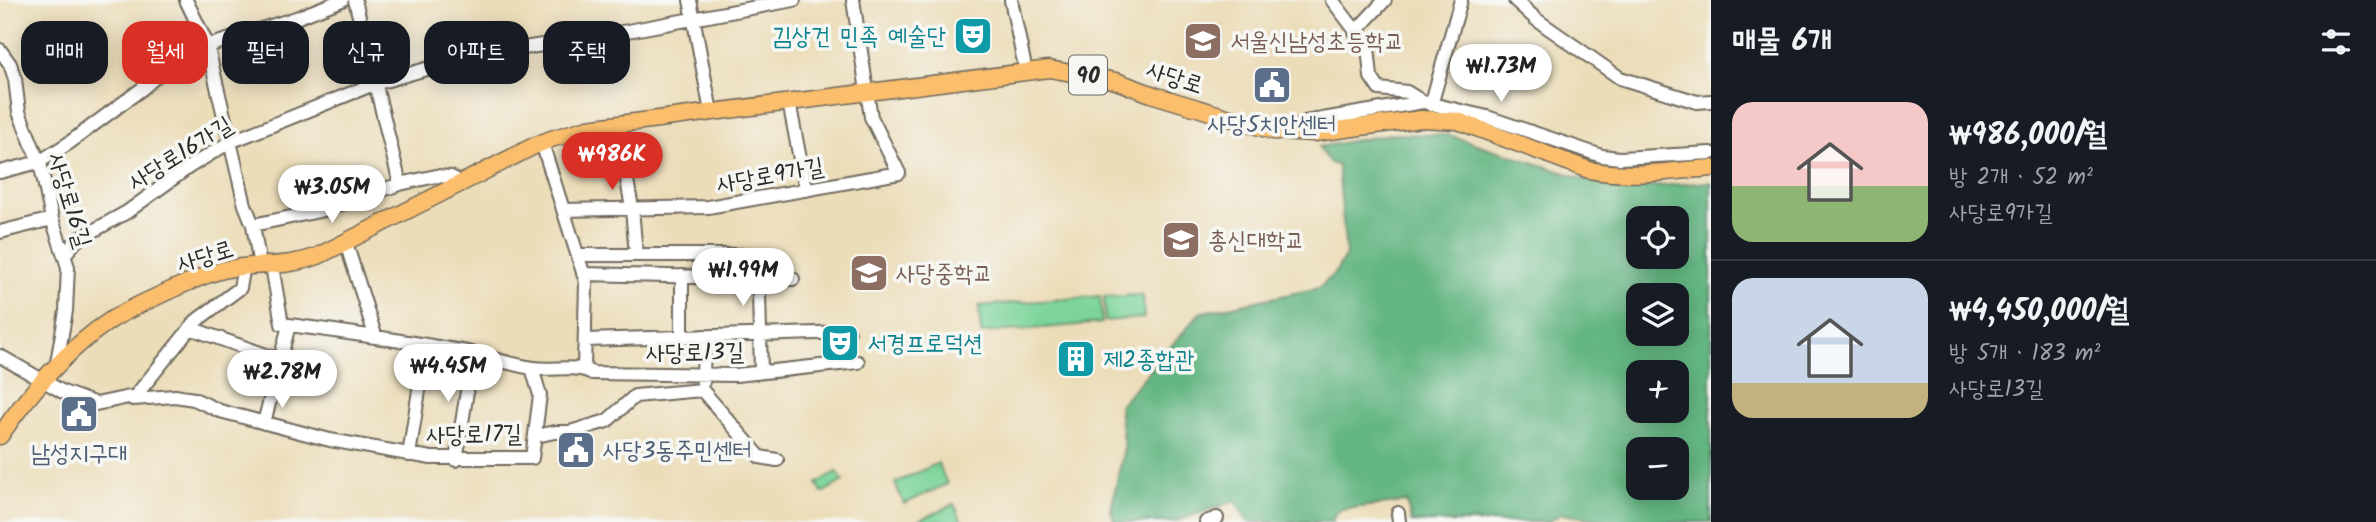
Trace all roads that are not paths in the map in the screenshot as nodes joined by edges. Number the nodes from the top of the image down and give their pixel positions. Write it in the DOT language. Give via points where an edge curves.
graph roads {
  1 [pos="186,0"];
  2 [pos="342,0"];
  3 [pos="355,0"];
  4 [pos="690,0"];
  5 [pos="794,0"];
  6 [pos="853,0"];
  7 [pos="1012,0"];
  8 [pos="1332,0"];
  9 [pos="1385,0"];
  10 [pos="1461,0"];
  11 [pos="1515,0"];
  12 [pos="694,17"];
  13 [pos="196,21"];
  14 [pos="360,21"];
  15 [pos="1355,32"];
  16 [pos="208,44"];
  17 [pos="208,48"];
  18 [pos="0,50"];
  19 [pos="1026,72"];
  20 [pos="410,74"];
  21 [pos="147,84"];
  22 [pos="374,84"];
  23 [pos="869,92"];
  24 [pos="1711,101"];
  25 [pos="789,102"];
  26 [pos="1427,103"];
  27 [pos="711,112"];
  28 [pos="617,124"];
  29 [pos="1291,132"];
  30 [pos="230,142"];
  31 [pos="542,143"];
  32 [pos="1711,153"];
  33 [pos="39,162"];
  34 [pos="1711,168"];
  35 [pos="0,172"];
  36 [pos="462,183"];
  37 [pos="400,184"];
  38 [pos="806,190"];
  39 [pos="632,208"];
  40 [pos="563,210"];
  41 [pos="52,219"];
  42 [pos="253,225"];
  43 [pos="0,232"];
  44 [pos="346,243"];
  45 [pos="65,254"];
  46 [pos="578,255"];
  47 [pos="636,255"];
  48 [pos="259,266"];
  49 [pos="583,274"];
  50 [pos="682,276"];
  51 [pos="758,278"];
  52 [pos="793,279"];
  53 [pos="289,325"];
  54 [pos="190,328"];
  55 [pos="849,332"];
  56 [pos="375,335"];
  57 [pos="704,336"];
  58 [pos="761,336"];
  59 [pos="682,337"];
  60 [pos="585,340"];
  61 [pos="426,345"];
  62 [pos="473,354"];
  63 [pos="0,356"];
  64 [pos="280,360"];
  65 [pos="858,362"];
  66 [pos="55,368"];
  67 [pos="532,368"];
  68 [pos="584,369"];
  69 [pos="761,372"];
  70 [pos="704,374"];
  71 [pos="44,381"];
  72 [pos="702,390"];
  73 [pos="133,399"];
  74 [pos="264,423"];
  75 [pos="0,436"];
  76 [pos="535,440"];
  77 [pos="409,455"];
  78 [pos="456,460"];
  79 [pos="777,460"];
  1 -- 13 [label="street"];
  2 -- 16 [label="street"];
  3 -- 14 [label="street"];
  4 -- 12 [label="street"];
  5 -- 12 [label="street, 사당로16가길"];
  6 -- 23 [label="street"];
  7 -- 19 [label="street"];
  8 -- 15 [label="street"];
  9 -- 15 [label="street"];
  10 -- 26 [label="street"];
  11 -- 24 [label="street" via="1620,78 1697,102"];
  12 -- 20 [label="street, 사당로16가길" via="468,57"];
  12 -- 27 [label="street"];
  15 -- 26 [label="street" via="1368,47 1371,78 1379,89 1407,92"];
  17 -- 30 [label="street"];
  18 -- 33 [label="street, 사당로16길" via="15,79 19,113"];
  19 -- 23 [label="main road, 사당로 / 90"];
  19 -- 29 [label="main road, 사당로 / 90" via="1049,69 1096,76 1273,131"];
  21 -- 33 [label="street"];
  22 -- 30 [label="street, 사당로16가길"];
  22 -- 37 [label="street"];
  23 -- 25 [label="main road, 사당로 / 90"];
  23 -- 38 [label="street, 사당로9가길" via="871,117 898,173"];
  25 -- 27 [label="main road, 사당로 / 90"];
  25 -- 38 [label="street"];
  26 -- 29 [label="street" via="1305,122"];
  26 -- 32 [label="street" via="1487,117 1602,156"];
  27 -- 28 [label="main road, 사당로 / 90"];
  28 -- 31 [label="main road, 사당로 / 90"];
  28 -- 39 [label="street"];
  29 -- 34 [label="main road, 사당로 / 90" via="1421,119 1458,121 1605,173"];
  30 -- 42 [label="street"];
  30 -- 45 [label="street, 사당로16가길" via="77,240"];
  31 -- 36 [label="main road, 사당로 / 90"];
  31 -- 40 [label="street"];
  33 -- 35 [label="street"];
  33 -- 41 [label="street, 사당로16길"];
  36 -- 37 [label="street" via="436,176"];
  36 -- 44 [label="main road, 사당로 / 90"];
  37 -- 42 [label="street" via="324,210"];
  38 -- 39 [label="street, 사당로9가길" via="708,207"];
  39 -- 40 [label="street, 사당로9가길"];
  39 -- 47 [label="street"];
  40 -- 46 [label="street"];
  41 -- 43 [label="street"];
  41 -- 45 [label="street, 사당로16길"];
  42 -- 48 [label="street"];
  44 -- 48 [label="main road, 사당로 / 90" via="306,260"];
  44 -- 56 [label="street"];
  45 -- 66 [label="street, 사당로16길" via="66,312"];
  46 -- 47 [label="street"];
  46 -- 49 [label="street"];
  47 -- 51 [label="street" via="758,255"];
  48 -- 53 [label="street" via="282,324"];
  48 -- 54 [label="street" via="240,288"];
  48 -- 66 [label="main road, 사당로 / 90" via="211,273 139,304 86,338"];
  49 -- 50 [label="street"];
  49 -- 60 [label="street"];
  50 -- 51 [label="street"];
  50 -- 59 [label="street"];
  51 -- 52 [label="street"];
  51 -- 58 [label="street"];
  53 -- 56 [label="street, 사당로13길"];
  53 -- 64 [label="street"];
  54 -- 64 [label="street"];
  54 -- 73 [label="street"];
  55 -- 58 [label="street"];
  56 -- 61 [label="street, 사당로13길"];
  57 -- 58 [label="street"];
  57 -- 59 [label="street"];
  57 -- 70 [label="street"];
  58 -- 69 [label="street"];
  59 -- 60 [label="street"];
  60 -- 68 [label="street"];
  61 -- 62 [label="street, 사당로13길"];
  61 -- 77 [label="street"];
  62 -- 67 [label="street, 사당로13길"];
  62 -- 78 [label="street"];
  63 -- 71 [label="street, 사당로17길"];
  64 -- 74 [label="street"];
  65 -- 69 [label="street, 사당로13길"];
  66 -- 71 [label="main road, 사당로 / 90"];
  67 -- 68 [label="street, 사당로13길"];
  67 -- 76 [label="street" via="540,394"];
  68 -- 70 [label="street, 사당로13길" via="592,373"];
  69 -- 70 [label="street, 사당로13길"];
  70 -- 72 [label="street"];
  71 -- 73 [label="street, 사당로17길" via="96,404"];
  71 -- 75 [label="main road, 사당로 / 90"];
  72 -- 76 [label="street, 사당로17길" via="635,396 607,421"];
  72 -- 79 [label="street" via="760,457"];
  73 -- 74 [label="street, 사당로17길" via="194,399"];
  74 -- 77 [label="street, 사당로17길"];
  76 -- 78 [label="street, 사당로17길" via="532,458"];
  77 -- 78 [label="street, 사당로17길"];
}
